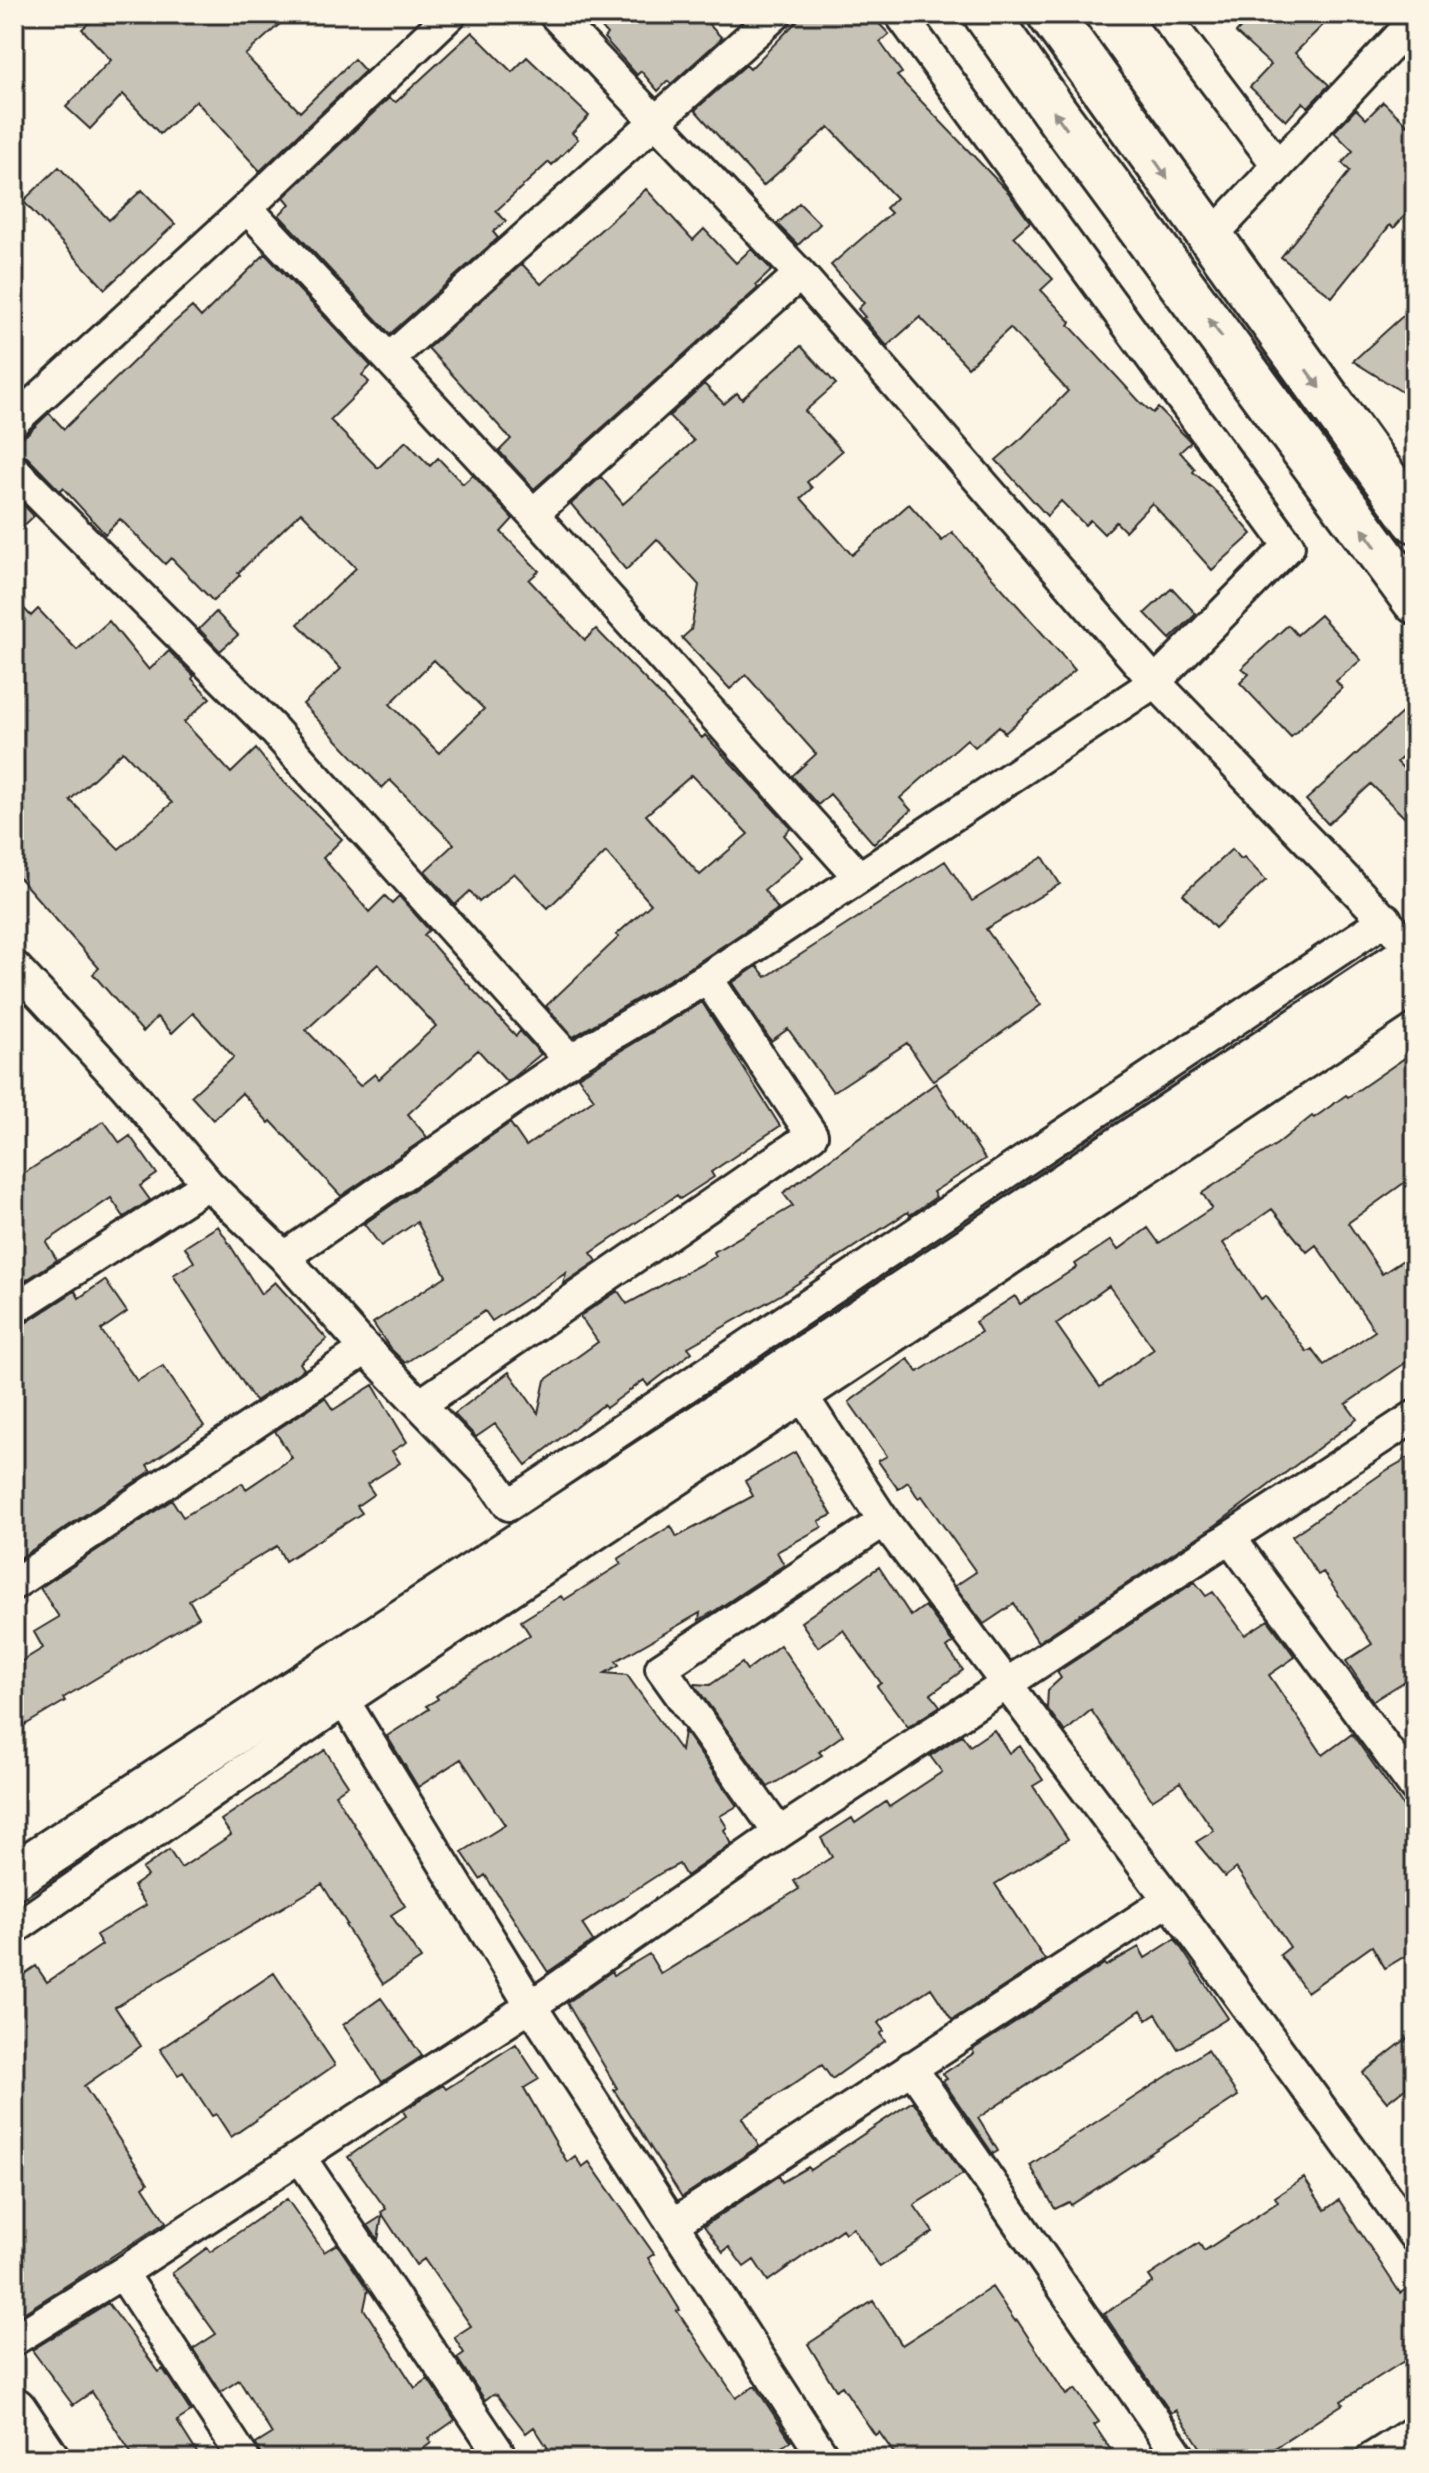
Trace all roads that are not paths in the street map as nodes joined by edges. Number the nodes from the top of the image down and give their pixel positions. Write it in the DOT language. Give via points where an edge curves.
graph roads {
  1 [pos="451,14"];
  2 [pos="554,14"];
  3 [pos="776,14"];
  4 [pos="900,14"];
  5 [pos="986,14"];
  6 [pos="1050,14"];
  7 [pos="1163,14"];
  8 [pos="1415,20"];
  9 [pos="657,120"];
  10 [pos="1278,166"];
  11 [pos="247,208"];
  12 [pos="1210,238"];
  13 [pos="800,274"];
  14 [pos="389,359"];
  15 [pos="14,421"];
  16 [pos="14,470"];
  17 [pos="533,514"];
  18 [pos="1415,520"];
  19 [pos="1415,601"];
  20 [pos="1155,682"];
  21 [pos="858,876"];
  22 [pos="1386,919"];
  23 [pos="1415,964"];
  24 [pos="14,966"];
  25 [pos="707,978"];
  26 [pos="570,1060"];
  27 [pos="208,1184"];
  28 [pos="284,1257"];
  29 [pos="14,1309"];
  30 [pos="366,1349"];
  31 [pos="803,1397"];
  32 [pos="421,1404"];
  33 [pos="1415,1416"];
  34 [pos="884,1521"];
  35 [pos="1231,1539"];
  36 [pos="14,1584"];
  37 [pos="1006,1684"];
  38 [pos="344,1701"];
  39 [pos="1415,1788"];
  40 [pos="779,1833"];
  41 [pos="14,1876"];
  42 [pos="1169,1900"];
  43 [pos="14,1929"];
  44 [pos="531,2006"];
  45 [pos="911,2067"];
  46 [pos="300,2157"];
  47 [pos="673,2224"];
  48 [pos="1415,2237"];
  49 [pos="122,2273"];
  50 [pos="14,2340"];
  51 [pos="14,2410"];
  52 [pos="1415,2431"];
  53 [pos="47,2459"];
  54 [pos="244,2459"];
  55 [pos="503,2459"];
  56 [pos="825,2459"];
  57 [pos="1181,2459"];
  58 [pos="1371,2459"];
  1 -- 11 [label="street"];
  2 -- 9 [label="street"];
  3 -- 9 [label="street"];
  4 -- 20 [label="street" via="1289,546"];
  19 -- 5 [label="street, one-way"];
  6 -- 12 [label="street, one-way"];
  7 -- 10 [label="street"];
  8 -- 10 [label="street"];
  9 -- 13 [label="street"];
  9 -- 14 [label="street"];
  10 -- 12 [label="street"];
  11 -- 14 [label="street"];
  11 -- 15 [label="street"];
  12 -- 18 [label="street, one-way"];
  13 -- 17 [label="street"];
  13 -- 20 [label="street"];
  14 -- 17 [label="street"];
  16 -- 26 [label="street" via="272,728"];
  17 -- 21 [label="street"];
  20 -- 21 [label="street"];
  20 -- 22 [label="street"];
  21 -- 25 [label="street"];
  22 -- 23 [label="street"];
  22 -- 32 [label="street" via="509,1505"];
  23 -- 31 [label="street"];
  23 -- 41 [label="street"];
  24 -- 27 [label="street"];
  25 -- 26 [label="street"];
  25 -- 32 [label="street" via="812,1135"];
  26 -- 28 [label="street"];
  27 -- 28 [label="street"];
  27 -- 29 [label="street"];
  28 -- 30 [label="street"];
  30 -- 32 [label="street"];
  30 -- 36 [label="street"];
  31 -- 34 [label="street"];
  31 -- 38 [label="street"];
  33 -- 35 [label="street"];
  34 -- 37 [label="street"];
  34 -- 40 [label="street" via="661,1668"];
  35 -- 37 [label="street"];
  35 -- 39 [label="street"];
  37 -- 40 [label="street"];
  37 -- 42 [label="street"];
  38 -- 43 [label="street"];
  38 -- 44 [label="street"];
  40 -- 44 [label="street"];
  42 -- 45 [label="street"];
  42 -- 48 [label="street"];
  44 -- 46 [label="street"];
  44 -- 47 [label="street"];
  45 -- 47 [label="street"];
  45 -- 57 [label="street"];
  46 -- 49 [label="street"];
  46 -- 55 [label="street"];
  47 -- 56 [label="street"];
  49 -- 50 [label="street"];
  49 -- 54 [label="street"];
  51 -- 53 [label="street"];
  52 -- 58 [label="street"];
}
